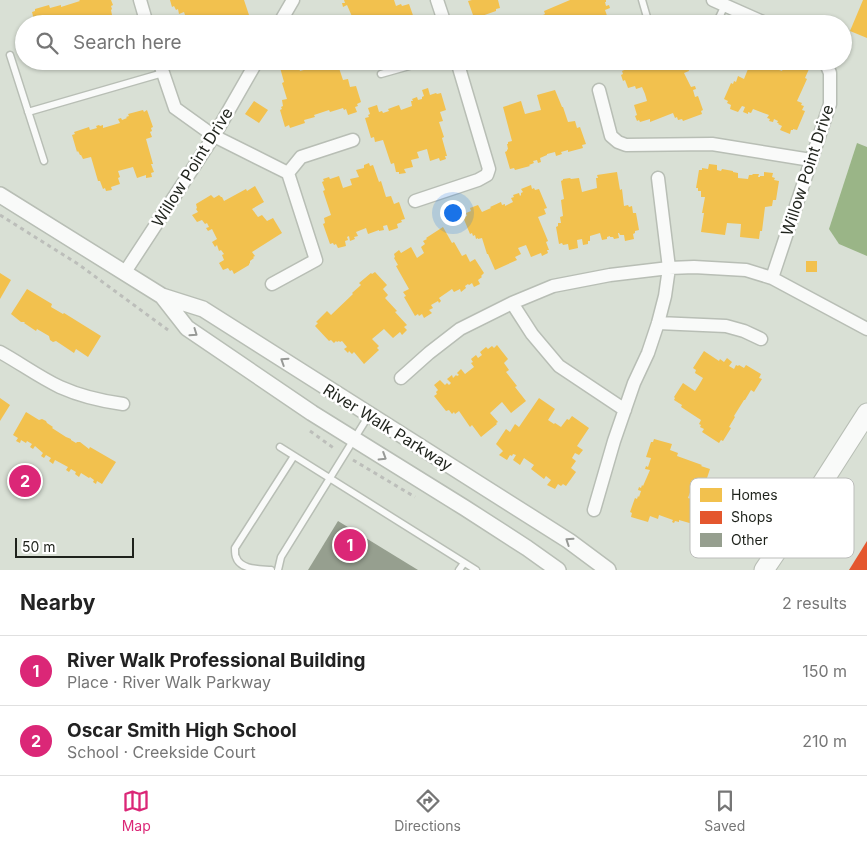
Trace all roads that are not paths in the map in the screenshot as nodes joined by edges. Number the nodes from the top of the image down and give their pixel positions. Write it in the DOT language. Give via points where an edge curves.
graph roads {
  1 [pos="140,0"];
  2 [pos="293,0"];
  3 [pos="437,0"];
  4 [pos="642,0"];
  5 [pos="719,2"];
  6 [pos="144,15"];
  7 [pos="285,15"];
  8 [pos="441,15"];
  9 [pos="646,15"];
  10 [pos="717,15"];
  11 [pos="748,15"];
  12 [pos="10,55"];
  13 [pos="152,70"];
  14 [pos="162,70"];
  15 [pos="253,70"];
  16 [pos="395,70"];
  17 [pos="460,70"];
  18 [pos="829,70"];
  19 [pos="381,74"];
  20 [pos="599,90"];
  21 [pos="28,112"];
  22 [pos="214,136"];
  23 [pos="353,140"];
  24 [pos="811,160"];
  25 [pos="44,161"];
  26 [pos="288,172"];
  27 [pos="658,178"];
  28 [pos="0,195"];
  29 [pos="415,201"];
  30 [pos="669,268"];
  31 [pos="125,272"];
  32 [pos="772,278"];
  33 [pos="272,284"];
  34 [pos="162,296"];
  35 [pos="512,303"];
  36 [pos="658,323"];
  37 [pos="867,329"];
  38 [pos="760,339"];
  39 [pos="0,352"];
  40 [pos="401,378"];
  41 [pos="123,404"];
  42 [pos="625,410"];
  43 [pos="867,413"];
  44 [pos="369,415"];
  45 [pos="354,439"];
  46 [pos="280,447"];
  47 [pos="294,456"];
  48 [pos="330,478"];
  49 [pos="825,478"];
  50 [pos="594,510"];
  51 [pos="772,558"];
  52 [pos="464,563"];
  53 [pos="271,570"];
  54 [pos="278,570"];
  55 [pos="459,570"];
  56 [pos="476,570"];
  57 [pos="558,570"];
  58 [pos="608,570"];
  59 [pos="764,570"];
  1 -- 6 [label="street"];
  2 -- 7 [label="street"];
  3 -- 8 [label="street"];
  4 -- 9 [label="lane"];
  5 -- 10 [label="lane"];
  5 -- 11 [label="street"];
  12 -- 21 [label="lane"];
  13 -- 21 [label="lane"];
  14 -- 22 [label="street" via="175,108"];
  15 -- 22 [label="street, Willow Point Drive"];
  16 -- 19 [label="lane"];
  17 -- 29 [label="street" via="490,169 478,180"];
  18 -- 24 [label="street, Willow Point Drive" via="830,104"];
  20 -- 24 [label="street" via="612,136 626,145 712,144"];
  21 -- 25 [label="lane"];
  22 -- 26 [label="street"];
  22 -- 31 [label="street, Willow Point Drive"];
  23 -- 26 [label="street" via="301,157"];
  24 -- 32 [label="street, Willow Point Drive"];
  26 -- 33 [label="street" via="316,260"];
  27 -- 30 [label="street"];
  28 -- 31 [label="street, River Walk Parkway"];
  30 -- 32 [label="street" via="746,270"];
  30 -- 35 [label="street" via="553,286"];
  30 -- 36 [label="street"];
  31 -- 34 [label="street, River Walk Parkway"];
  32 -- 37 [label="street"];
  44 -- 34 [label="street, River Walk Parkway, one-way" via="203,309"];
  34 -- 45 [label="street, River Walk Parkway, one-way" via="187,328"];
  35 -- 40 [label="street" via="460,329"];
  35 -- 42 [label="street" via="532,334 559,366"];
  36 -- 38 [label="street" via="726,326"];
  36 -- 42 [label="street"];
  39 -- 41 [label="street" via="58,386 83,396"];
  42 -- 50 [label="street"];
  43 -- 49 [label="main road"];
  44 -- 45 [label="lane"];
  58 -- 44 [label="street, River Walk Parkway, one-way" via="569,541"];
  45 -- 48 [label="lane"];
  45 -- 57 [label="street, River Walk Parkway, one-way"];
  46 -- 47 [label="lane"];
  47 -- 48 [label="lane"];
  47 -- 53 [label="lane" via="235,548 240,564"];
  48 -- 52 [label="lane"];
  48 -- 54 [label="lane" via="281,557"];
  51 -- 59 [label="main road"];
  52 -- 55 [label="lane"];
  52 -- 56 [label="lane"];
}
